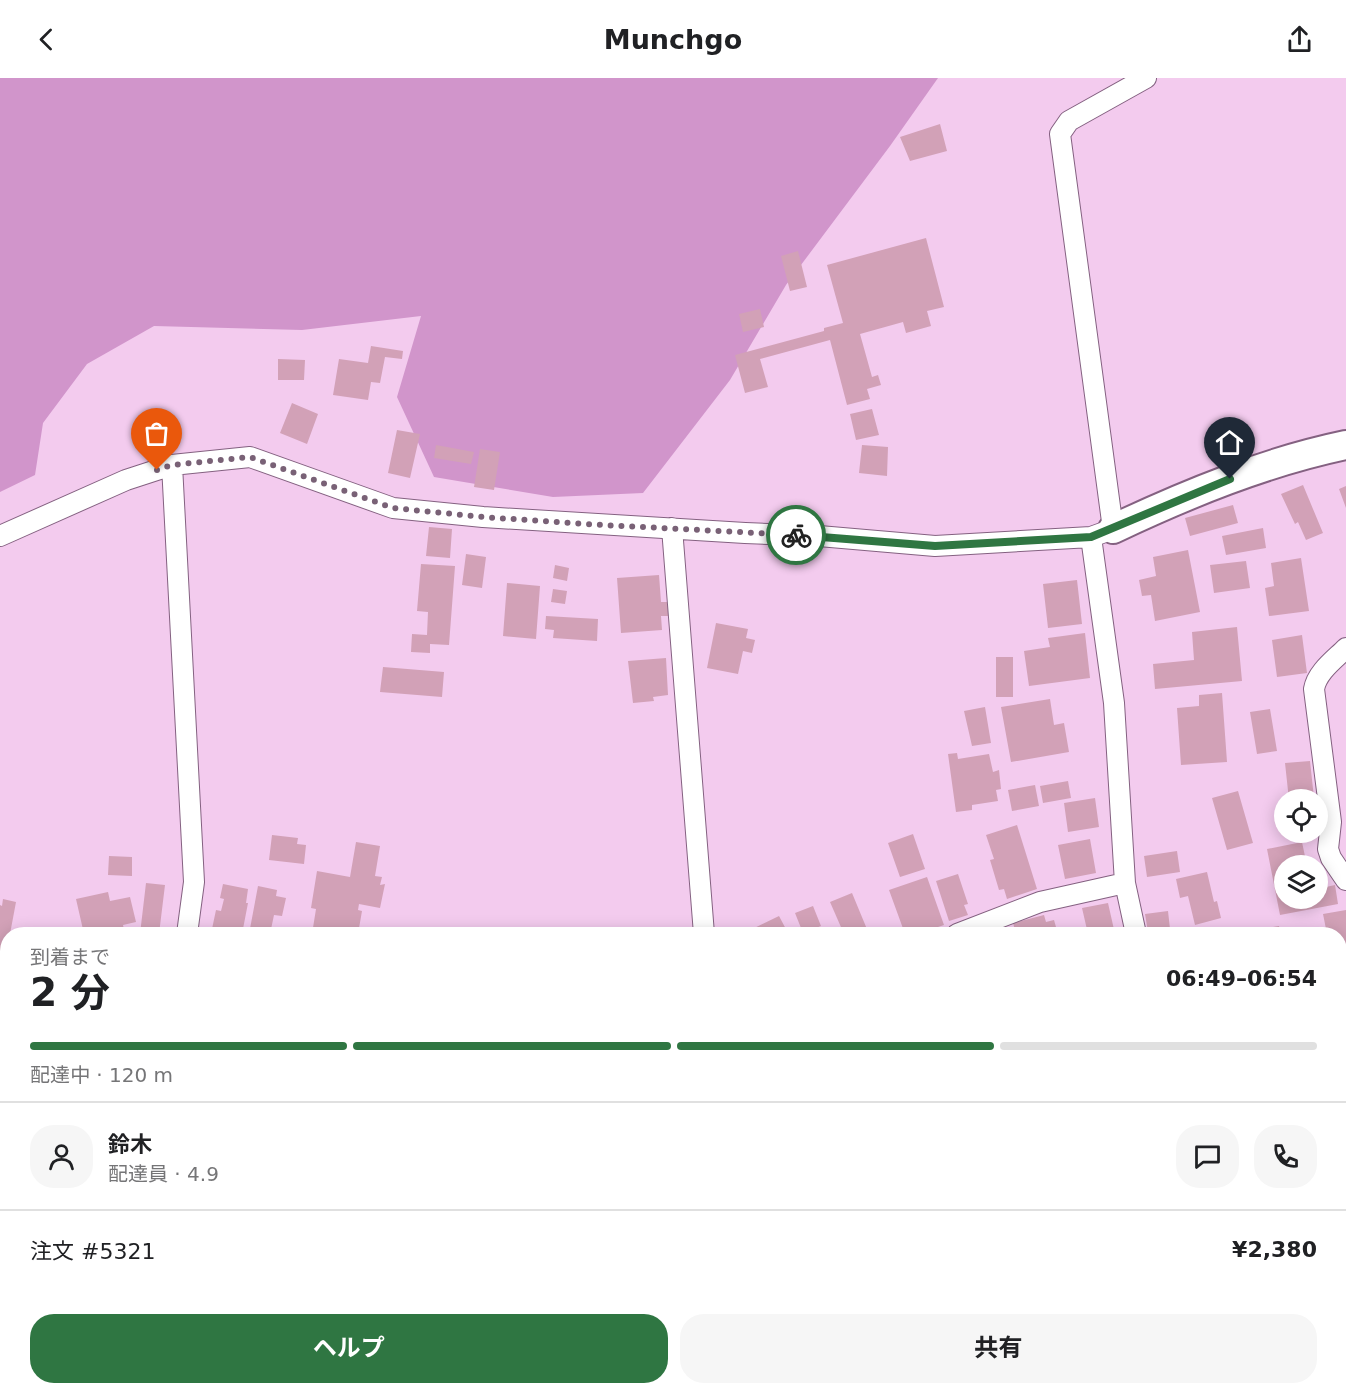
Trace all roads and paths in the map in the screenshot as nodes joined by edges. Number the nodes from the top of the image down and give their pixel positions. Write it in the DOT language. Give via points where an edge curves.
graph roads {
  1 [pos="1146,78"];
  2 [pos="1346,445"];
  3 [pos="172,465"];
  4 [pos="672,528"];
  5 [pos="1102,533"];
  6 [pos="0,536"];
  7 [pos="1346,648"];
  8 [pos="1346,880"];
  9 [pos="1125,883"];
  10 [pos="188,927"];
  11 [pos="703,927"];
  12 [pos="975,927"];
  13 [pos="1134,927"];
  1 -- 5 [label="street" via="1070,121 1060,134"];
  2 -- 5 [label="street" via="1230,479"];
  3 -- 4 [label="street" via="250,457 393,508"];
  3 -- 6 [label="street" via="126,480"];
  3 -- 10 [label="street" via="194,882"];
  4 -- 5 [label="street" via="935,546"];
  4 -- 11 [label="street"];
  5 -- 9 [label="street"];
  7 -- 8 [label="street" via="1320,673 1314,689 1331,822 1328,849"];
  9 -- 12 [label="street" via="1040,902"];
  9 -- 13 [label="street"];
}
